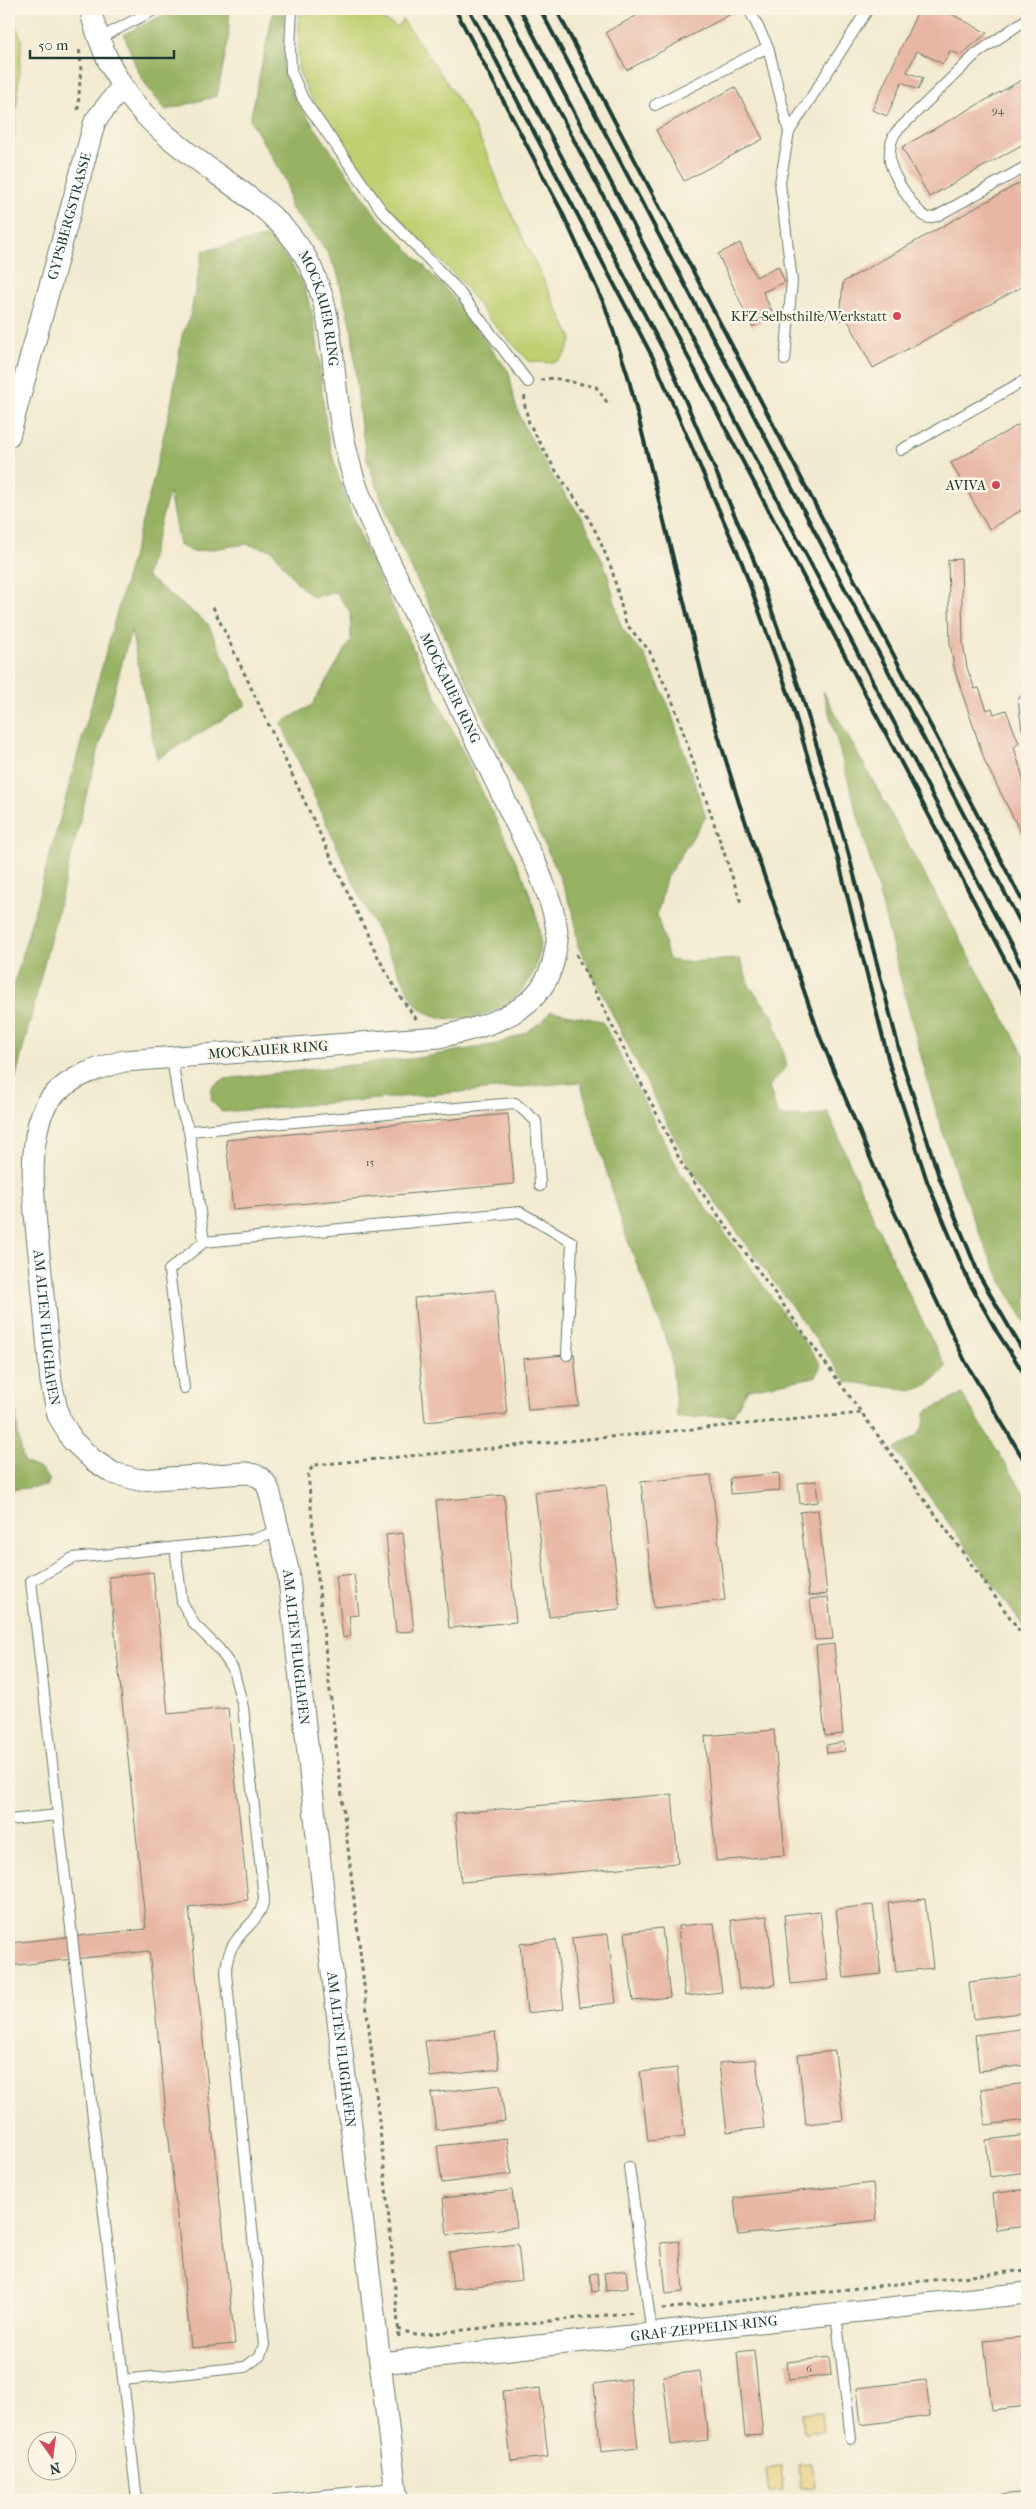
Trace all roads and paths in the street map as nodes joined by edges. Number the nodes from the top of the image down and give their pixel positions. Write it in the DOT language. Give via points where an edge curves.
graph roads {
  1 [pos="90,9"];
  2 [pos="156,9"];
  3 [pos="292,9"];
  4 [pos="749,9"];
  5 [pos="868,9"];
  6 [pos="1027,19"];
  7 [pos="98,39"];
  8 [pos="768,47"];
  9 [pos="121,88"];
  10 [pos="655,105"];
  11 [pos="789,132"];
  12 [pos="1027,166"];
  13 [pos="785,360"];
  14 [pos="1027,378"];
  15 [pos="528,382"];
  16 [pos="609,405"];
  17 [pos="9,436"];
  18 [pos="901,450"];
  19 [pos="213,607"];
  20 [pos="1027,698"];
  21 [pos="1027,726"];
  22 [pos="742,903"];
  23 [pos="558,935"];
  24 [pos="439,1037"];
  25 [pos="172,1057"];
  26 [pos="189,1131"];
  27 [pos="540,1186"];
  28 [pos="204,1242"];
  29 [pos="567,1355"];
  30 [pos="184,1388"];
  31 [pos="862,1413"];
  32 [pos="279,1530"];
  33 [pos="175,1547"];
  34 [pos="1027,1641"];
  35 [pos="58,1815"];
  36 [pos="9,1820"];
  37 [pos="629,2166"];
  38 [pos="1027,2270"];
  39 [pos="1027,2293"];
  40 [pos="648,2310"];
  41 [pos="836,2314"];
  42 [pos="398,2329"];
  43 [pos="652,2334"];
  44 [pos="391,2362"];
  45 [pos="123,2380"];
  46 [pos="851,2440"];
  47 [pos="396,2494"];
  48 [pos="137,2500"];
  49 [pos="275,2500"];
  1 -- 7 [label="street"];
  2 -- 7 [label="lane"];
  3 -- 15 [label="lane" via="291,71 303,99 382,211 457,289"];
  4 -- 8 [label="lane"];
  5 -- 11 [label="lane"];
  6 -- 12 [label="lane" via="976,54 896,132 890,144 890,158 892,168 917,211 929,218"];
  7 -- 9 [label="street"];
  8 -- 10 [label="lane"];
  8 -- 11 [label="lane"];
  9 -- 17 [label="street, GYPSBERGSTRASSE" via="95,121"];
  9 -- 23 [label="street, MOCKAUER RING" via="158,128 257,203 282,226 304,254 319,282 332,337 336,387 350,466 358,489 380,542 539,871"];
  11 -- 13 [label="lane" via="780,183 792,281"];
  14 -- 18 [label="lane"];
  15 -- 16 [label="path" via="552,378 596,387"];
  15 -- 22 [label="path" via="524,402 529,423 597,534 612,570 626,624 649,650 674,705"];
  19 -- 24 [label="path" via="379,959 415,1018"];
  20 -- 21 [label="lane" via="1024,701"];
  23 -- 24 [label="street, MOCKAUER RING" via="553,964 535,998 512,1015 482,1028"];
  23 -- 31 [label="path" via="574,950 684,1168"];
  24 -- 25 [label="street, MOCKAUER RING"];
  25 -- 26 [label="lane" via="179,1104"];
  25 -- 32 [label="street, AM ALTEN FLUGHAFEN" via="124,1061 89,1070 51,1098 40,1121 34,1151 33,1185 51,1382 58,1415 72,1440 113,1473 139,1480 255,1474 265,1481 269,1490"];
  26 -- 27 [label="lane" via="515,1103 536,1121"];
  26 -- 28 [label="lane"];
  28 -- 29 [label="lane" via="520,1212 572,1242"];
  28 -- 30 [label="lane" via="169,1270"];
  31 -- 34 [label="path"];
  31 -- 42 [label="path" via="314,1466 308,1472 316,1567 362,1959"];
  32 -- 33 [label="lane" via="255,1539"];
  32 -- 44 [label="street, AM ALTEN FLUGHAFEN" via="288,1570 331,1963"];
  33 -- 35 [label="lane" via="73,1558 31,1581"];
  33 -- 45 [label="lane" via="182,1602 194,1624 219,1649 233,1669 245,1726 264,1898 260,1911 230,1947 226,1973 264,2345 260,2356 245,2367"];
  35 -- 36 [label="lane"];
  35 -- 45 [label="lane"];
  37 -- 40 [label="lane"];
  38 -- 40 [label="path"];
  39 -- 41 [label="street, GRAF-ZEPPELIN-RING"];
  40 -- 42 [label="path" via="416,2336"];
  40 -- 43 [label="lane"];
  41 -- 43 [label="street, GRAF-ZEPPELIN-RING"];
  41 -- 46 [label="lane"];
  42 -- 44 [label="path"];
  43 -- 44 [label="street, GRAF-ZEPPELIN-RING"];
  44 -- 47 [label="street, AM ALTEN FLUGHAFEN"];
  45 -- 48 [label="lane"];
  47 -- 49 [label="lane"];
}
